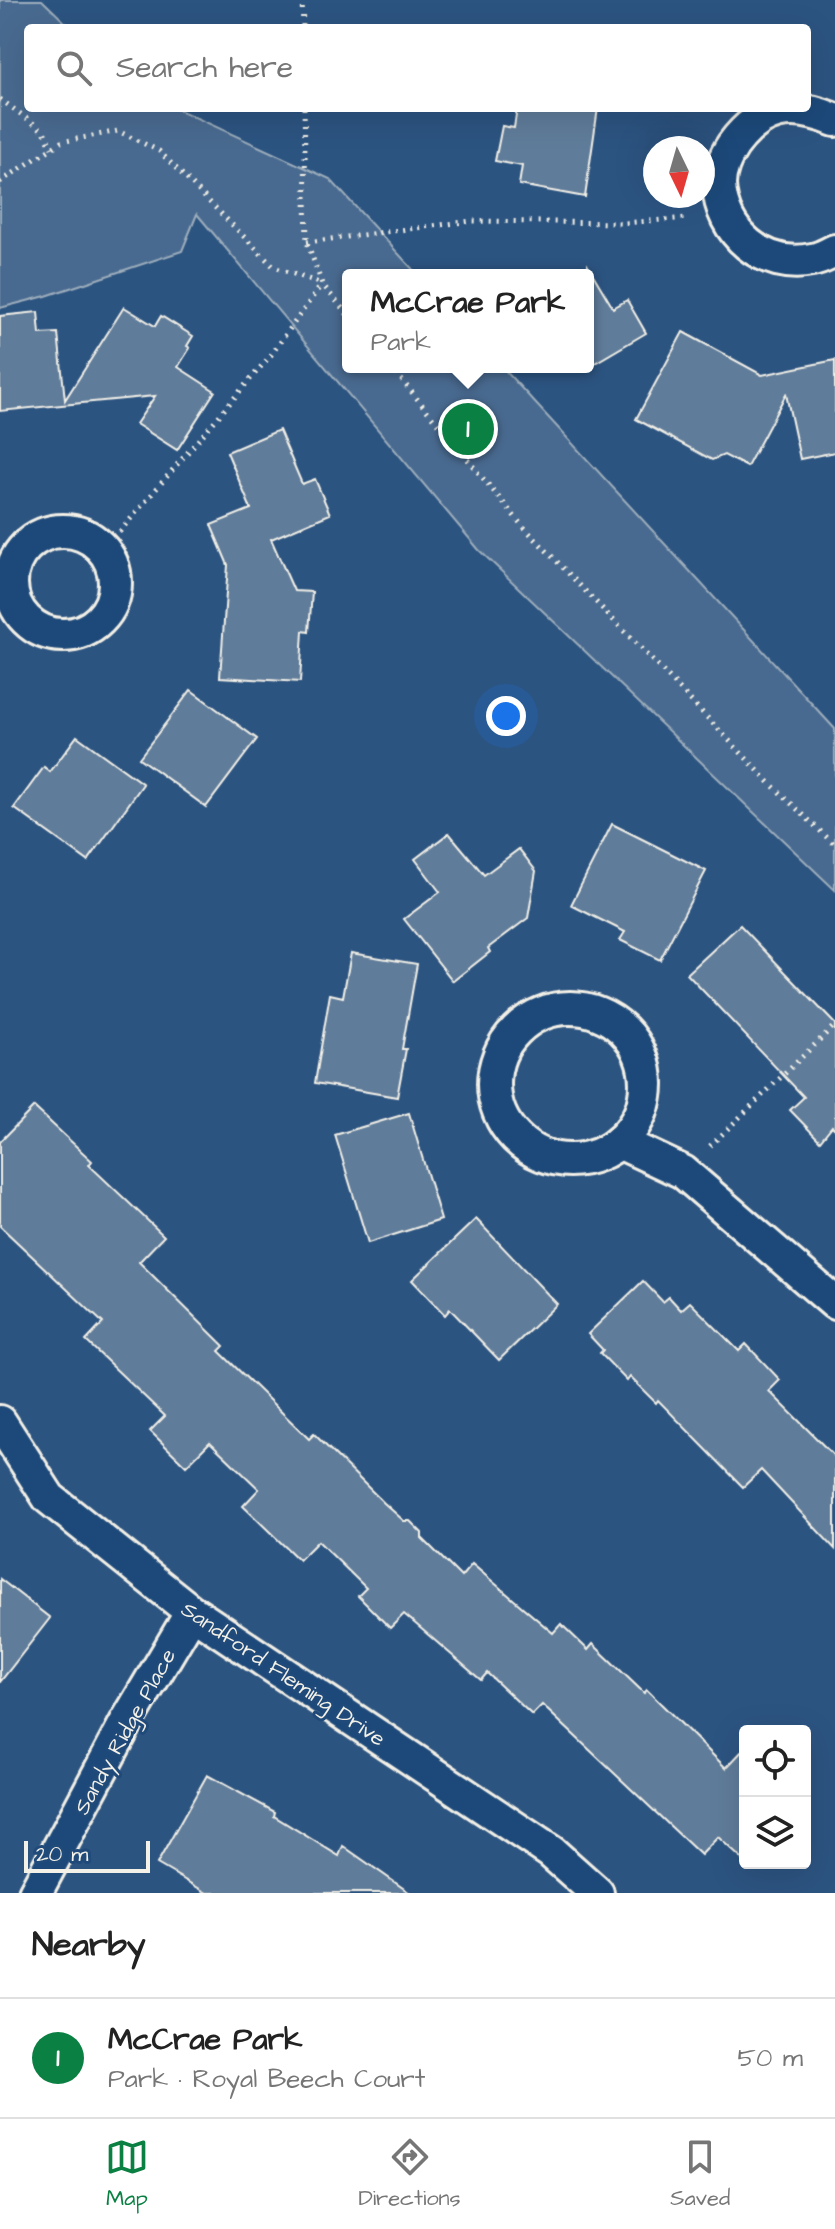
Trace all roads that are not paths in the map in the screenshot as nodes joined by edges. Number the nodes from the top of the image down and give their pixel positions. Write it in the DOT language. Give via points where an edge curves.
graph roads {
  1 [pos="811,111"];
  2 [pos="776,112"];
  3 [pos="835,120"];
  4 [pos="835,251"];
  5 [pos="10,616"];
  6 [pos="619,1142"];
  7 [pos="835,1303"];
  8 [pos="0,1422"];
  9 [pos="192,1612"];
  10 [pos="35,1893"];
  11 [pos="597,1893"];
  1 -- 3 [label="street"];
  2 -- 4 [label="street" via="746,128 724,158 719,184 725,216 758,252 783,261 812,260"];
  5 -- 5 [label="street" via="62,636 98,622 110,607 115,587 104,550 72,532 54,531 36,539 14,566"];
  6 -- 6 [label="street" via="636,1122 645,1097 641,1056 627,1034 589,1010 572,1008 543,1013 520,1026 502,1047 493,1092 501,1117 516,1138 531,1150 567,1160 594,1156"];
  6 -- 7 [label="street" via="683,1172"];
  8 -- 9 [label="street, Sandford Fleming Drive" via="49,1498"];
  9 -- 10 [label="street, Sandy Ridge Place"];
  9 -- 11 [label="street, Sandford Fleming Drive" via="551,1852"];
}
